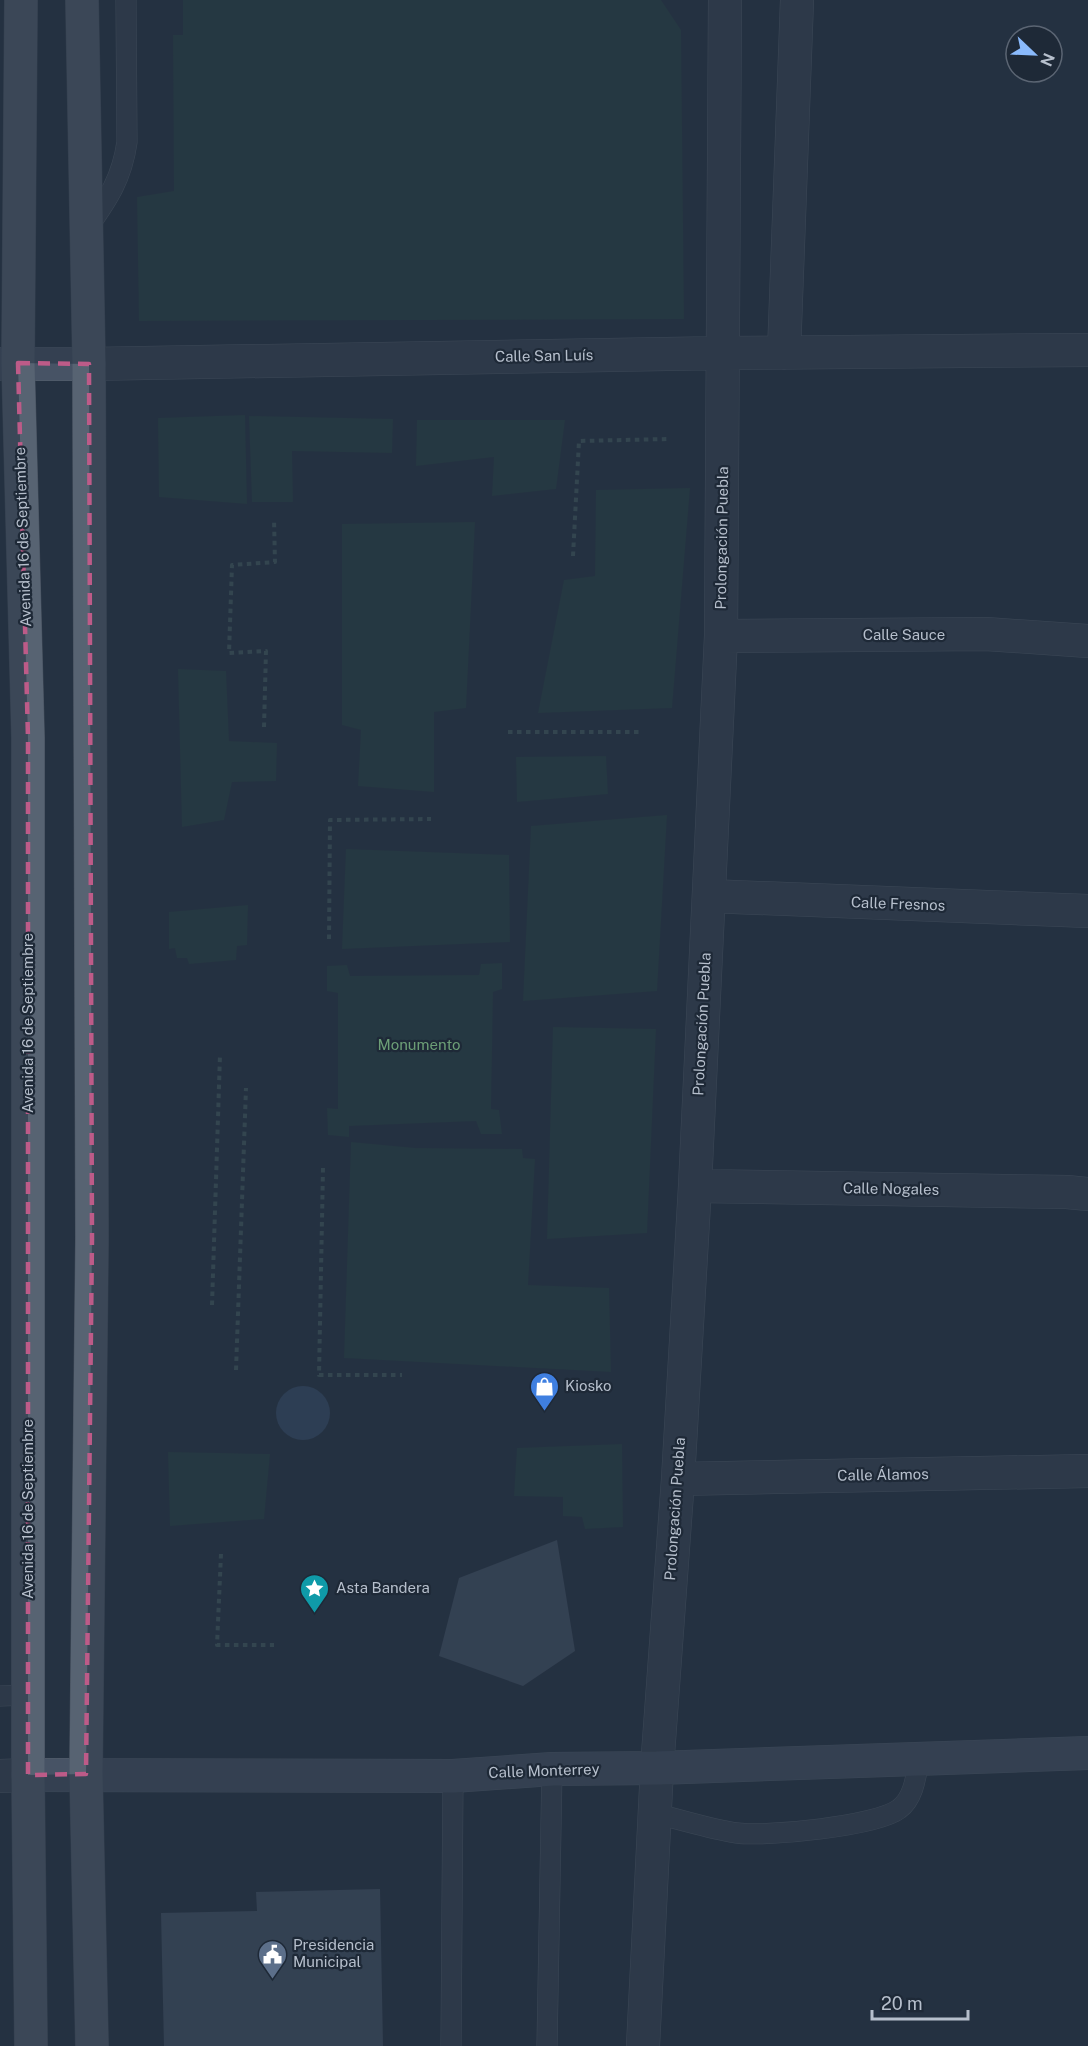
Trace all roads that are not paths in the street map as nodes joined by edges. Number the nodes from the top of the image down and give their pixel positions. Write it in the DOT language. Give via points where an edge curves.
graph roads {
  1 [pos="21,0"];
  2 [pos="82,0"];
  3 [pos="126,0"];
  4 [pos="725,0"];
  5 [pos="797,0"];
  6 [pos="86,229"];
  7 [pos="1088,350"];
  8 [pos="724,353"];
  9 [pos="784,353"];
  10 [pos="9,364"];
  11 [pos="89,364"];
  12 [pos="721,636"];
  13 [pos="1088,641"];
  14 [pos="709,896"];
  15 [pos="1088,911"];
  16 [pos="694,1186"];
  17 [pos="1088,1194"];
  18 [pos="1088,1471"];
  19 [pos="678,1479"];
  20 [pos="14,1695"];
  21 [pos="1088,1753"];
  22 [pos="919,1759"];
  23 [pos="657,1768"];
  24 [pos="552,1769"];
  25 [pos="86,1774"];
  26 [pos="14,1775"];
  27 [pos="453,1776"];
  28 [pos="656,1814"];
  29 [pos="31,2046"];
  30 [pos="92,2046"];
  31 [pos="451,2046"];
  32 [pos="547,2046"];
  33 [pos="643,2046"];
  1 -- 10 [label="main road, Avenida 16 de Septiembre"];
  2 -- 6 [label="main road"];
  3 -- 6 [label="lane" via="124,161 116,185"];
  4 -- 8 [label="street, Prolongación Puebla"];
  5 -- 9 [label="street"];
  6 -- 11 [label="main road"];
  7 -- 9 [label="street, Calle San Luís"];
  8 -- 9 [label="street, Calle San Luís"];
  8 -- 11 [label="street, Calle San Luís"];
  8 -- 12 [label="street, Prolongación Puebla"];
  10 -- 11 [label="street, Calle San Luís"];
  10 -- 20 [label="main road, Avenida 16 de Septiembre" via="28,738"];
  11 -- 25 [label="main road" via="92,1239"];
  12 -- 13 [label="street, Calle Sauce" via="986,634"];
  12 -- 14 [label="street, Prolongación Puebla"];
  14 -- 15 [label="street, Calle Fresnos"];
  14 -- 16 [label="street, Prolongación Puebla"];
  16 -- 17 [label="street, Calle Nogales"];
  16 -- 19 [label="street, Prolongación Puebla"];
  18 -- 19 [label="street, Calle Álamos"];
  19 -- 23 [label="street, Prolongación Puebla"];
  20 -- 26 [label="main road, Avenida 16 de Septiembre"];
  21 -- 22 [label="street, Calle Monterrey"];
  22 -- 23 [label="street, Calle Monterrey"];
  22 -- 28 [label="lane" via="909,1797 899,1810 822,1830 739,1833"];
  23 -- 24 [label="street, Calle Monterrey"];
  23 -- 28 [label="street, Prolongación Puebla"];
  24 -- 27 [label="street, Calle Monterrey"];
  24 -- 32 [label="lane"];
  25 -- 26 [label="street, Calle Monterrey"];
  25 -- 27 [label="street, Calle Monterrey"];
  25 -- 30 [label="main road"];
  26 -- 29 [label="main road, Avenida 16 de Septiembre"];
  27 -- 31 [label="lane"];
  28 -- 33 [label="street, Prolongación Puebla"];
}
